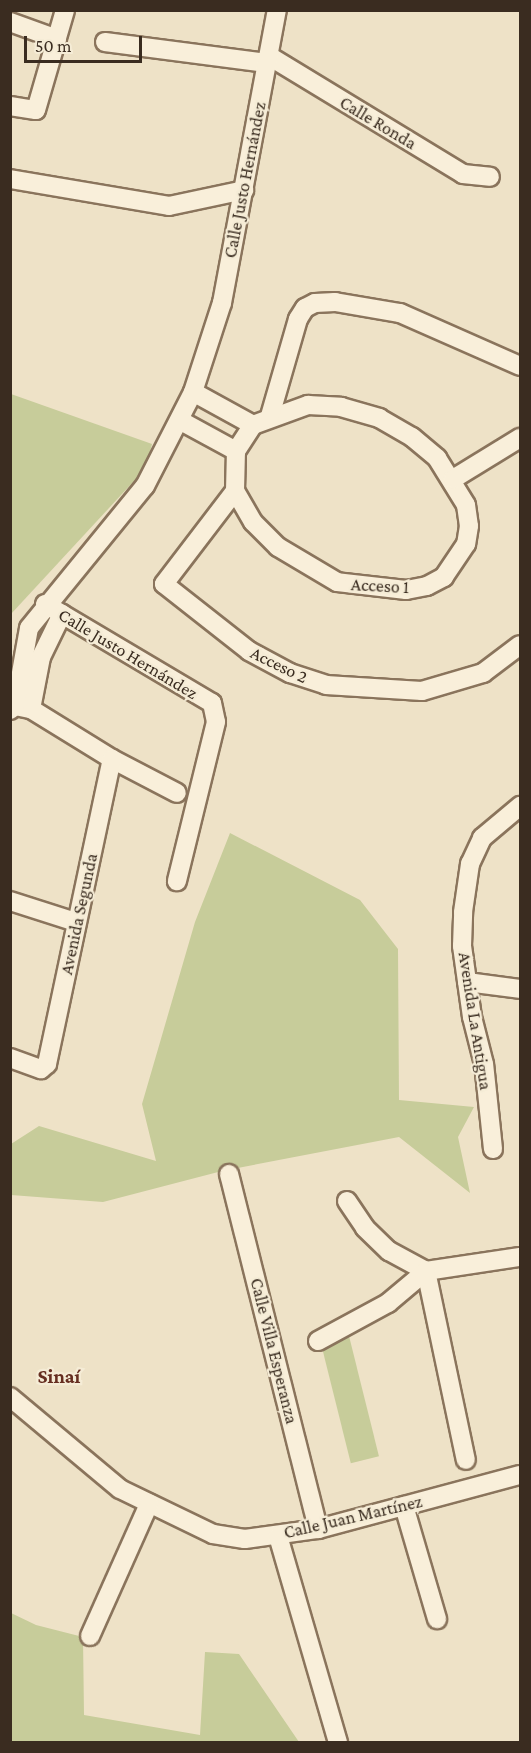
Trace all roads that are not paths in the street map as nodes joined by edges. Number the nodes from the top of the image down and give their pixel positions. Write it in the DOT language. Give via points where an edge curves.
graph roads {
  1 [pos="65,10"];
  2 [pos="277,10"];
  3 [pos="10,22"];
  4 [pos="57,39"];
  5 [pos="105,42"];
  6 [pos="268,60"];
  7 [pos="10,106"];
  8 [pos="490,177"];
  9 [pos="10,180"];
  10 [pos="243,190"];
  11 [pos="520,366"];
  12 [pos="193,392"];
  13 [pos="270,416"];
  14 [pos="181,421"];
  15 [pos="253,425"];
  16 [pos="520,438"];
  17 [pos="236,451"];
  18 [pos="453,479"];
  19 [pos="235,491"];
  20 [pos="45,604"];
  21 [pos="62,614"];
  22 [pos="520,645"];
  23 [pos="19,709"];
  24 [pos="112,759"];
  25 [pos="177,792"];
  26 [pos="520,806"];
  27 [pos="177,881"];
  28 [pos="10,901"];
  29 [pos="76,922"];
  30 [pos="467,982"];
  31 [pos="520,989"];
  32 [pos="10,1058"];
  33 [pos="492,1149"];
  34 [pos="229,1174"];
  35 [pos="347,1201"];
  36 [pos="520,1257"];
  37 [pos="426,1271"];
  38 [pos="318,1341"];
  39 [pos="10,1397"];
  40 [pos="466,1460"];
  41 [pos="520,1474"];
  42 [pos="149,1504"];
  43 [pos="405,1506"];
  44 [pos="318,1529"];
  45 [pos="278,1536"];
  46 [pos="437,1619"];
  47 [pos="90,1636"];
  48 [pos="338,1743"];
  1 -- 4 [label="street"];
  2 -- 6 [label="street, Calle Justo Hernández"];
  3 -- 4 [label="street"];
  4 -- 7 [label="street" via="36,110"];
  5 -- 6 [label="street"];
  6 -- 8 [label="street, Calle Ronda" via="463,174"];
  6 -- 10 [label="street, Calle Justo Hernández"];
  9 -- 10 [label="street" via="169,206"];
  10 -- 12 [label="street, Calle Justo Hernández" via="222,303"];
  11 -- 13 [label="street" via="400,314 335,302 315,303 305,308 298,319"];
  12 -- 14 [label="street, Calle Justo Hernández"];
  12 -- 15 [label="street"];
  13 -- 15 [label="street, Acceso 1"];
  13 -- 18 [label="street, Acceso 1" via="308,405 341,407 378,418 412,436"];
  14 -- 17 [label="street"];
  14 -- 20 [label="street, Calle Justo Hernández" via="146,486"];
  15 -- 17 [label="street, Acceso 1"];
  16 -- 18 [label="street"];
  17 -- 19 [label="street"];
  18 -- 19 [label="street, Acceso 1" via="465,505 469,526 466,544 444,577 427,586 406,590 345,584 305,566 254,522"];
  19 -- 22 [label="street, Acceso 2" via="164,584 249,651 290,673 326,686 422,692 483,673"];
  20 -- 21 [label="street, Calle Justo Hernández"];
  20 -- 23 [label="street" via="25,639"];
  21 -- 23 [label="street"];
  21 -- 27 [label="street, Calle Justo Hernández" via="212,703 216,712"];
  23 -- 24 [label="street"];
  24 -- 25 [label="street"];
  24 -- 29 [label="street, Avenida Segunda"];
  26 -- 30 [label="street, Avenida La Antigua" via="482,838 470,864 462,946"];
  28 -- 29 [label="street"];
  29 -- 32 [label="street, Avenida Segunda" via="44,1068"];
  30 -- 31 [label="street"];
  30 -- 33 [label="street, Avenida La Antigua" via="484,1064"];
  34 -- 44 [label="street, Calle Villa Esperanza"];
  35 -- 37 [label="street" via="389,1251"];
  36 -- 37 [label="street"];
  37 -- 38 [label="street" via="388,1303"];
  37 -- 40 [label="street"];
  39 -- 42 [label="street, Calle Juan Martínez" via="92,1467"];
  41 -- 43 [label="street, Calle Juan Martínez"];
  42 -- 45 [label="street, Calle Juan Martínez" via="213,1534 244,1539"];
  42 -- 47 [label="street"];
  43 -- 44 [label="street, Calle Juan Martínez"];
  43 -- 46 [label="street"];
  44 -- 45 [label="street, Calle Juan Martínez"];
  45 -- 48 [label="street"];
}
